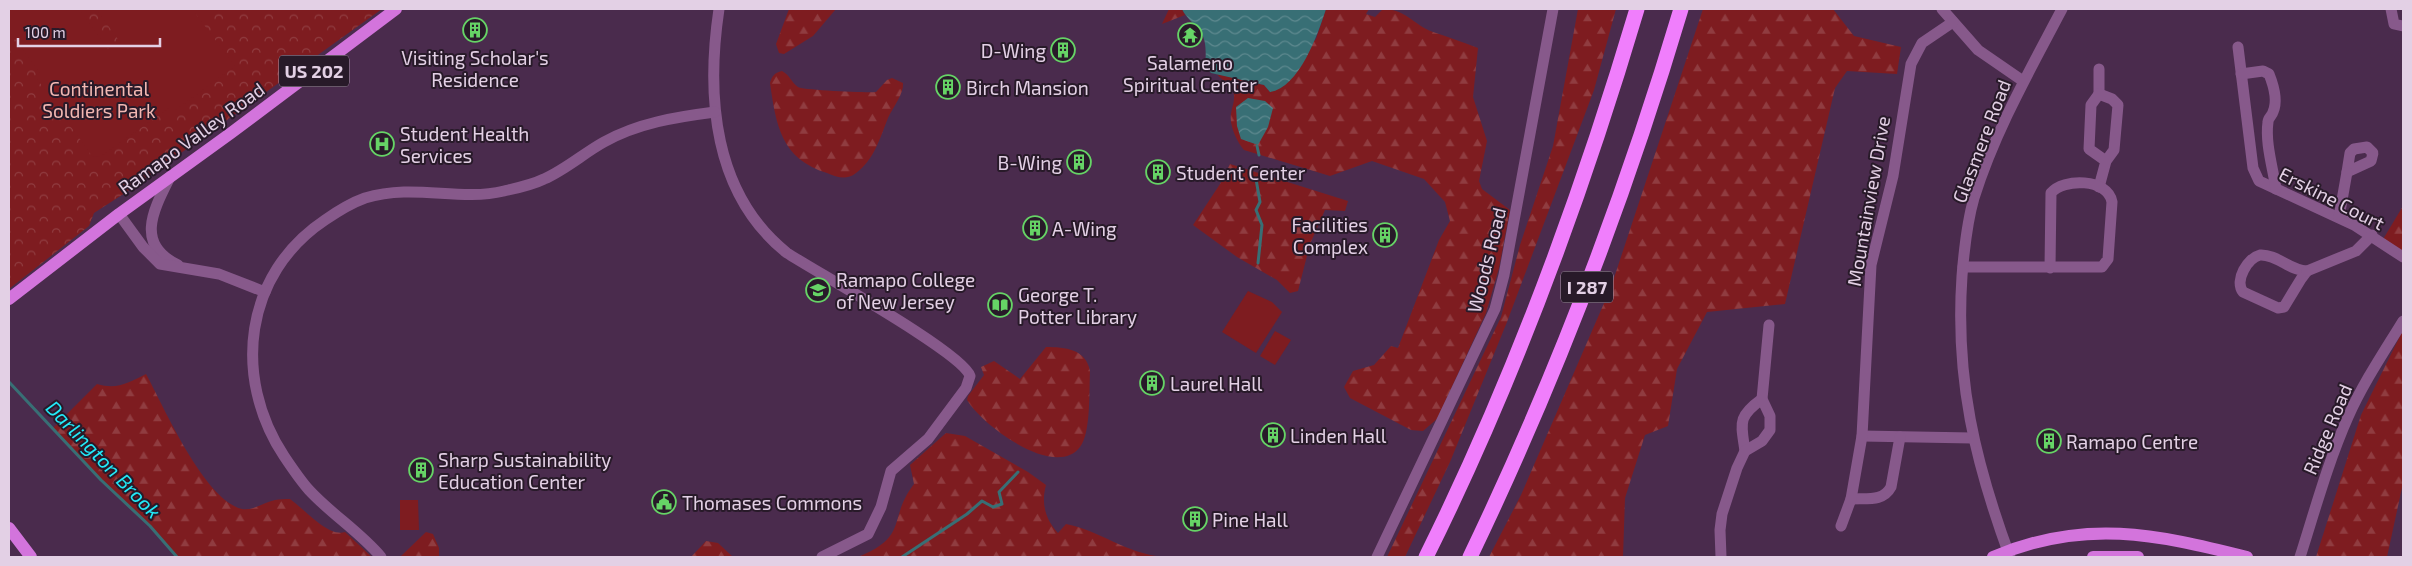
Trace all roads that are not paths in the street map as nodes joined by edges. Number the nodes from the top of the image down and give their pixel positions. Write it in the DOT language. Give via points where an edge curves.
graph roads {
  1 [pos="396,9"];
  2 [pos="719,9"];
  3 [pos="1553,9"];
  4 [pos="1637,9"];
  5 [pos="1681,9"];
  6 [pos="1942,9"];
  7 [pos="2062,9"];
  8 [pos="2391,9"];
  9 [pos="1953,22"];
  10 [pos="2403,26"];
  11 [pos="2238,46"];
  12 [pos="2098,69"];
  13 [pos="2241,74"];
  14 [pos="2023,81"];
  15 [pos="2099,94"];
  16 [pos="714,112"];
  17 [pos="2247,120"];
  18 [pos="2268,120"];
  19 [pos="2106,161"];
  20 [pos="2347,172"];
  21 [pos="170,176"];
  22 [pos="2100,187"];
  23 [pos="2276,189"];
  24 [pos="119,214"];
  25 [pos="2339,217"];
  26 [pos="2372,235"];
  27 [pos="2403,257"];
  28 [pos="1963,267"];
  29 [pos="2050,268"];
  30 [pos="187,269"];
  31 [pos="2307,271"];
  32 [pos="265,292"];
  33 [pos="9,299"];
  34 [pos="2403,321"];
  35 [pos="1769,325"];
  36 [pos="1762,400"];
  37 [pos="1862,436"];
  38 [pos="1900,437"];
  39 [pos="1972,438"];
  40 [pos="1745,451"];
  41 [pos="1852,499"];
  42 [pos="1841,526"];
  43 [pos="9,528"];
  44 [pos="27,552"];
  45 [pos="2009,554"];
  46 [pos="382,557"];
  47 [pos="822,557"];
  48 [pos="1377,557"];
  49 [pos="1426,557"];
  50 [pos="1470,557"];
  51 [pos="1721,557"];
  52 [pos="1993,557"];
  53 [pos="2093,557"];
  54 [pos="2138,557"];
  55 [pos="2248,557"];
  56 [pos="2300,557"];
  1 -- 21 [label="main road, Ramapo Valley Road / US 202"];
  2 -- 16 [label="street" via="714,54"];
  3 -- 48 [label="street, Woods Road" via="1495,309"];
  4 -- 49 [label="highway, I 287" via="1594,146 1546,278 1486,427"];
  5 -- 50 [label="highway, I 287" via="1636,150 1587,286 1537,411"];
  6 -- 9 [label="street"];
  7 -- 14 [label="street, Glasmere Road"];
  8 -- 10 [label="street" via="2392,21"];
  9 -- 14 [label="street" via="1978,50"];
  9 -- 37 [label="street, Mountainview Drive" via="1922,43 1911,64 1893,176 1871,265"];
  11 -- 13 [label="street, Erskine Court"];
  12 -- 15 [label="street"];
  13 -- 17 [label="street, Erskine Court"];
  13 -- 18 [label="street" via="2263,71 2270,74 2275,103 2274,112"];
  14 -- 28 [label="street, Glasmere Road" via="1974,199"];
  15 -- 19 [label="street" via="2091,105 2089,150"];
  15 -- 19 [label="street" via="2118,105 2114,150"];
  16 -- 32 [label="street" via="629,130 545,179 520,187 493,193 406,190 363,199 314,227 297,243 280,264"];
  16 -- 47 [label="street" via="733,183 752,219 771,239 962,363 970,379 952,410 928,439 891,471 881,507 868,534"];
  17 -- 18 [label="street"];
  17 -- 23 [label="street, Erskine Court" via="2255,175 2259,181"];
  18 -- 23 [label="street"];
  19 -- 22 [label="street"];
  20 -- 25 [label="street"];
  21 -- 24 [label="main road, Ramapo Valley Road / US 202"];
  21 -- 30 [label="street" via="153,210 152,230 159,252"];
  22 -- 29 [label="street" via="2062,185 2051,194"];
  22 -- 29 [label="street" via="2112,198 2107,264 2102,267"];
  23 -- 25 [label="street, Erskine Court"];
  24 -- 30 [label="street" via="156,261"];
  24 -- 33 [label="main road, Ramapo Valley Road / US 202"];
  25 -- 26 [label="street, Erskine Court"];
  26 -- 27 [label="street, Erskine Court"];
  26 -- 31 [label="street" via="2356,251"];
  28 -- 29 [label="street"];
  28 -- 39 [label="street, Glasmere Road" via="1961,355"];
  30 -- 32 [label="street" via="219,274"];
  31 -- 31 [label="street" via="2260,255 2248,263 2239,285 2243,292 2281,308"];
  32 -- 46 [label="street" via="256,316 252,358 256,388 268,424 283,454 308,489"];
  34 -- 56 [label="street, Ridge Road" via="2349,415 2330,462"];
  35 -- 36 [label="street"];
  36 -- 40 [label="street" via="1748,410 1741,423"];
  36 -- 40 [label="street" via="1770,416 1770,430 1762,441"];
  37 -- 38 [label="street"];
  37 -- 41 [label="street, Mountainview Drive"];
  38 -- 39 [label="street"];
  38 -- 41 [label="street" via="1888,492 1878,498"];
  39 -- 45 [label="street, Glasmere Road"];
  40 -- 51 [label="street" via="1722,514"];
  41 -- 42 [label="street, Mountainview Drive"];
  43 -- 44 [label="main road"];
  45 -- 52 [label="main road"];
  45 -- 55 [label="main road" via="2069,536 2104,533 2174,539"];
  53 -- 54 [label="main road"];
}
